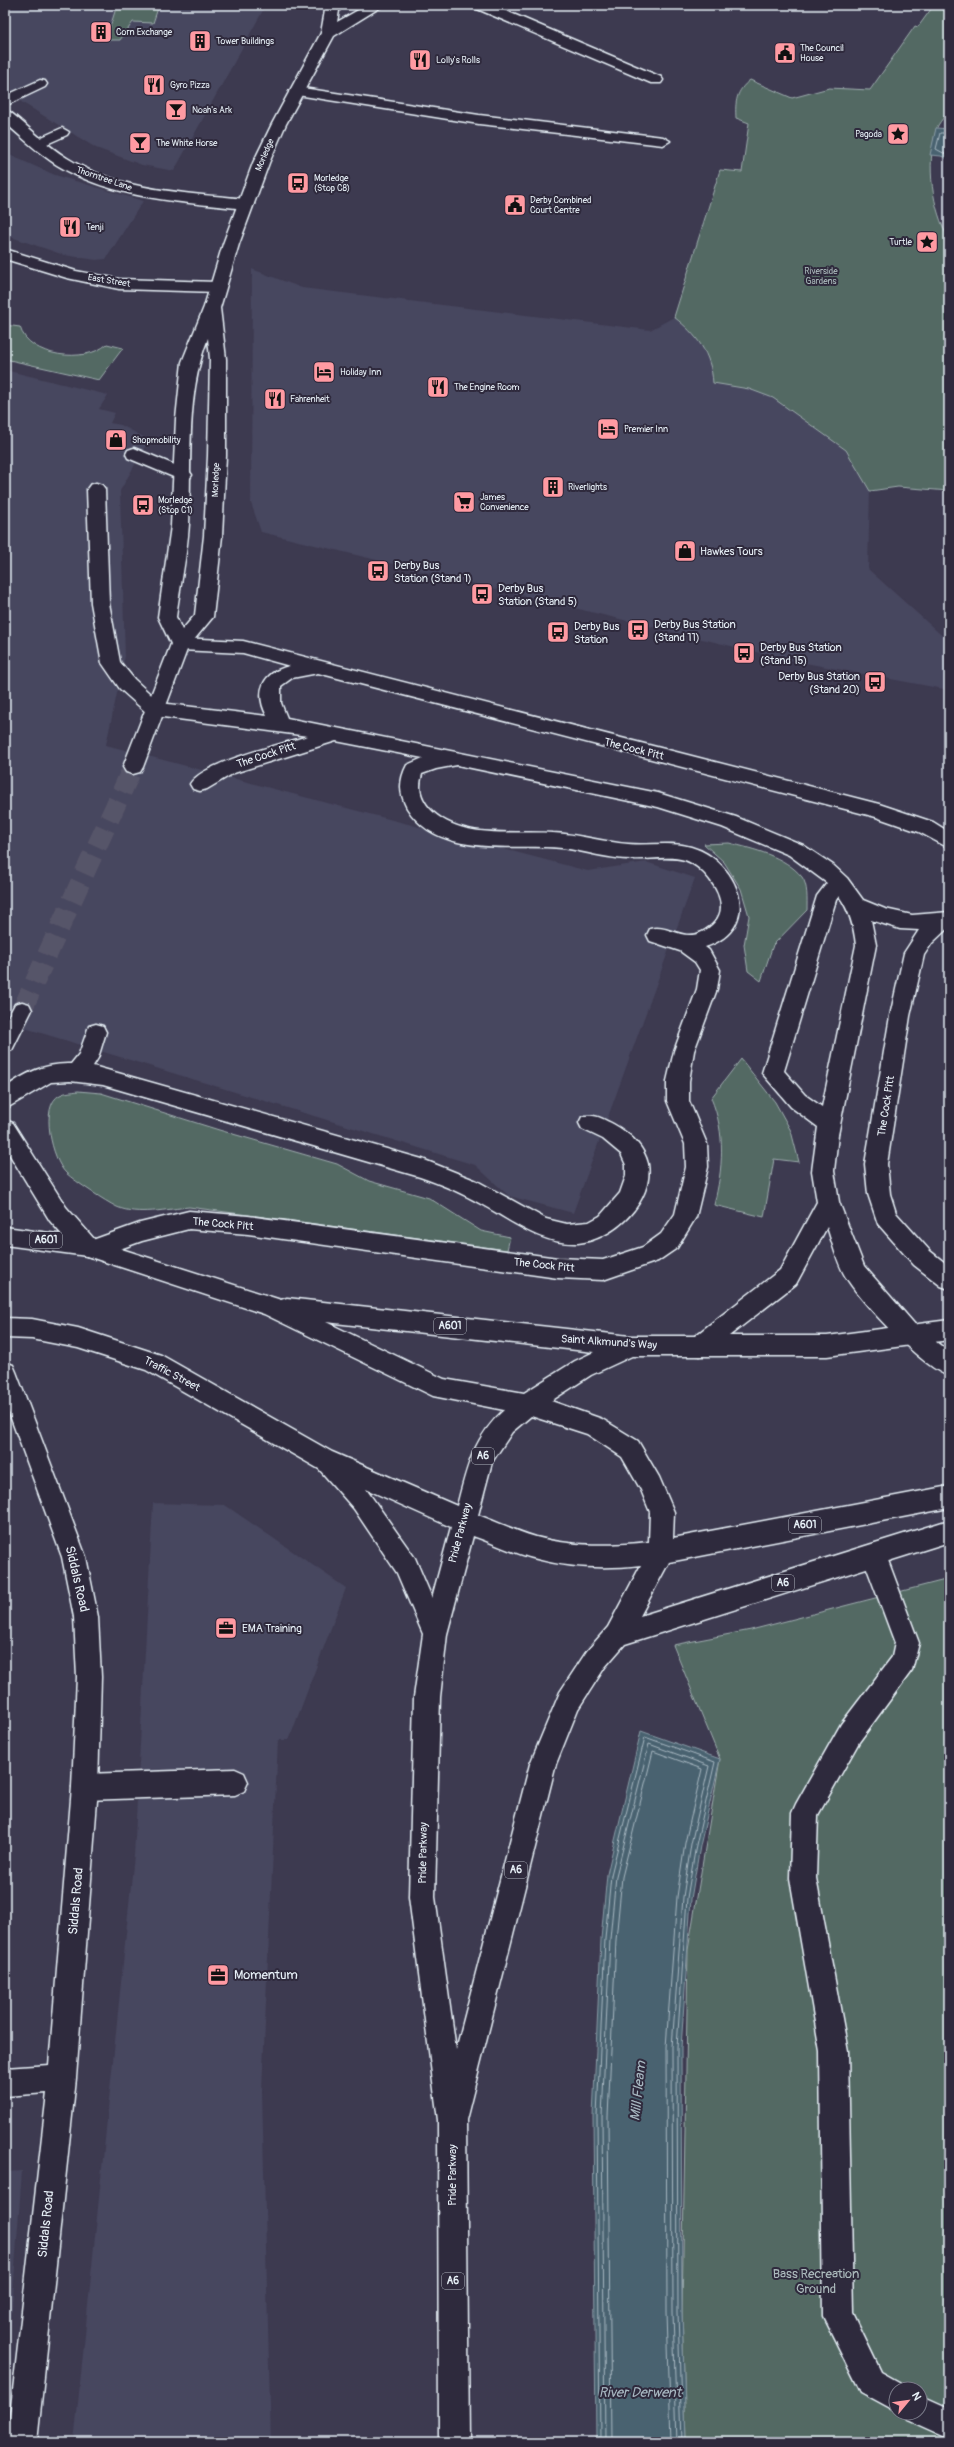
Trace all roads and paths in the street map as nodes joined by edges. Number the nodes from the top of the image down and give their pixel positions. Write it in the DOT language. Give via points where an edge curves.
graph roads {
  1 [pos="334,5"];
  2 [pos="377,5"];
  3 [pos="480,5"];
  4 [pos="328,33"];
  5 [pos="656,80"];
  6 [pos="40,84"];
  7 [pos="296,91"];
  8 [pos="5,102"];
  9 [pos="5,115"];
  10 [pos="62,132"];
  11 [pos="663,141"];
  12 [pos="38,144"];
  13 [pos="246,204"];
  14 [pos="5,254"];
  15 [pos="217,287"];
  16 [pos="212,307"];
  17 [pos="134,454"];
  18 [pos="183,475"];
  19 [pos="96,489"];
  20 [pos="180,644"];
  21 [pos="316,666"];
  22 [pos="155,709"];
  23 [pos="281,724"];
  24 [pos="336,735"];
  25 [pos="462,759"];
  26 [pos="134,767"];
  27 [pos="200,784"];
  28 [pos="949,841"];
  29 [pos="840,883"];
  30 [pos="856,905"];
  31 [pos="947,919"];
  32 [pos="657,935"];
  33 [pos="684,944"];
  34 [pos="22,1010"];
  35 [pos="96,1032"];
  36 [pos="5,1044"];
  37 [pos="75,1073"];
  38 [pos="5,1100"];
  39 [pos="590,1123"];
  40 [pos="830,1124"];
  41 [pos="5,1129"];
  42 [pos="828,1202"];
  43 [pos="5,1236"];
  44 [pos="91,1248"];
  45 [pos="949,1279"];
  46 [pos="270,1306"];
  47 [pos="5,1328"];
  48 [pos="949,1330"];
  49 [pos="910,1335"];
  50 [pos="630,1346"];
  51 [pos="699,1346"];
  52 [pos="949,1366"];
  53 [pos="5,1372"];
  54 [pos="527,1404"];
  55 [pos="324,1460"];
  56 [pos="949,1497"];
  57 [pos="463,1521"];
  58 [pos="949,1531"];
  59 [pos="661,1552"];
  60 [pos="874,1555"];
  61 [pos="435,1634"];
  62 [pos="617,1635"];
  63 [pos="235,1782"];
  64 [pos="85,1787"];
  65 [pos="62,2078"];
  66 [pos="5,2082"];
  67 [pos="452,2120"];
  68 [pos="888,2392"];
  69 [pos="928,2414"];
  70 [pos="949,2424"];
  71 [pos="22,2442"];
  72 [pos="454,2442"];
  1 -- 4 [label="main road, Morledge"];
  2 -- 4 [label="main road"];
  3 -- 5 [label="main road"];
  4 -- 7 [label="main road, Morledge"];
  6 -- 8 [label="main road"];
  7 -- 11 [label="main road" via="381,106 567,132"];
  7 -- 13 [label="main road, Morledge" via="261,163"];
  9 -- 12 [label="main road, Thorntree Lane"];
  10 -- 12 [label="main road"];
  12 -- 13 [label="main road, Thorntree Lane" via="71,167 127,188"];
  13 -- 15 [label="main road, Morledge"];
  14 -- 15 [label="main road, East Street" via="73,275 119,284"];
  15 -- 16 [label="main road, Morledge"];
  16 -- 18 [label="main road, Morledge" via="190,362 184,419"];
  16 -- 20 [label="main road, Morledge" via="218,371 213,536 204,617"];
  17 -- 18 [label="main road"];
  18 -- 20 [label="main road, Morledge" via="177,556 167,617"];
  19 -- 22 [label="main road" via="100,603 111,663 127,684"];
  20 -- 21 [label="main road, The Cock Pitt" via="243,647"];
  20 -- 22 [label="main road, Morledge"];
  21 -- 23 [label="main road, The Cock Pitt" via="287,673 274,680 270,694 272,710"];
  21 -- 28 [label="main road, The Cock Pitt" via="879,811 926,827"];
  22 -- 23 [label="main road, The Cock Pitt" via="230,720"];
  22 -- 26 [label="main road, Morledge"];
  23 -- 24 [label="main road, The Cock Pitt"];
  24 -- 25 [label="main road, The Cock Pitt"];
  24 -- 27 [label="main road, The Cock Pitt" via="227,768"];
  25 -- 29 [label="main road, The Cock Pitt" via="658,800 729,822 796,850"];
  25 -- 33 [label="main road, The Cock Pitt" via="433,762 414,770 409,783 412,799 422,816 438,827 486,840 552,840 629,852 690,854 704,863 728,890 732,910 726,925 710,937"];
  29 -- 30 [label="main road, The Cock Pitt"];
  29 -- 40 [label="main road" via="827,896 773,1073 798,1101"];
  30 -- 31 [label="main road, The Cock Pitt" via="875,916 905,923"];
  30 -- 40 [label="main road, The Cock Pitt" via="866,945"];
  31 -- 45 [label="main road, The Cock Pitt" via="925,937 914,953 900,1016 876,1164 879,1194 886,1217 922,1258"];
  32 -- 33 [label="main road, The Cock Pitt"];
  33 -- 44 [label="main road, The Cock Pitt" via="702,956 710,970 707,989 684,1051 678,1081 678,1101 696,1144 698,1167 685,1217 669,1241 650,1254 603,1270 558,1268 248,1225 189,1220"];
  34 -- 36 [label="main road"];
  35 -- 37 [label="main road" via="88,1058"];
  37 -- 38 [label="main road" via="49,1073"];
  37 -- 39 [label="main road" via="103,1076 422,1168 471,1188 529,1223 543,1229 569,1233 595,1229 616,1218 628,1202 638,1173 636,1159 624,1143 605,1129"];
  40 -- 42 [label="main road, The Cock Pitt" via="823,1171"];
  41 -- 44 [label="main road" via="58,1214"];
  42 -- 49 [label="main road, The Cock Pitt" via="855,1272"];
  42 -- 51 [label="main road" via="788,1277"];
  43 -- 44 [label="main road, A601"];
  44 -- 46 [label="main road, A601"];
  46 -- 50 [label="main road, Saint Alkmund's Way / A601"];
  46 -- 54 [label="main road" via="441,1389"];
  47 -- 55 [label="main road, Traffic Street / A601" via="32,1329 78,1338 153,1362"];
  48 -- 49 [label="main road, Saint Alkmund's Way / A601"];
  49 -- 51 [label="main road, Saint Alkmund's Way / A601" via="827,1346"];
  49 -- 52 [label="main road, The Cock Pitt"];
  50 -- 51 [label="main road, Saint Alkmund's Way / A601"];
  50 -- 54 [label="main road, Pride Parkway / A6" via="583,1368"];
  53 -- 64 [label="main road, Siddals Road" via="74,1557 86,1617 89,1677"];
  54 -- 57 [label="main road, Pride Parkway / A6" via="504,1425 481,1458"];
  54 -- 59 [label="main road" via="594,1426 630,1449 651,1485 662,1512"];
  55 -- 57 [label="main road, A601"];
  55 -- 61 [label="main road" via="362,1501 406,1566"];
  56 -- 59 [label="main road, A601"];
  57 -- 59 [label="main road, A601" via="536,1548 577,1555 612,1557"];
  57 -- 61 [label="main road, Pride Parkway / A6"];
  58 -- 60 [label="main road, A6"];
  59 -- 62 [label="main road"];
  60 -- 62 [label="main road, A6"];
  60 -- 68 [label="main road" via="907,1643 904,1662 850,1733 805,1813 803,1878 834,2051 838,2316 871,2382"];
  61 -- 67 [label="main road, Pride Parkway / A6" via="427,1697 422,1897"];
  62 -- 67 [label="main road, A6" via="596,1659 569,1701 543,1764"];
  63 -- 64 [label="main road"];
  64 -- 65 [label="main road, Siddals Road"];
  65 -- 66 [label="main road"];
  65 -- 71 [label="main road, Siddals Road"];
  67 -- 72 [label="main road, Pride Parkway / A6"];
  69 -- 70 [label="main road"];
}
